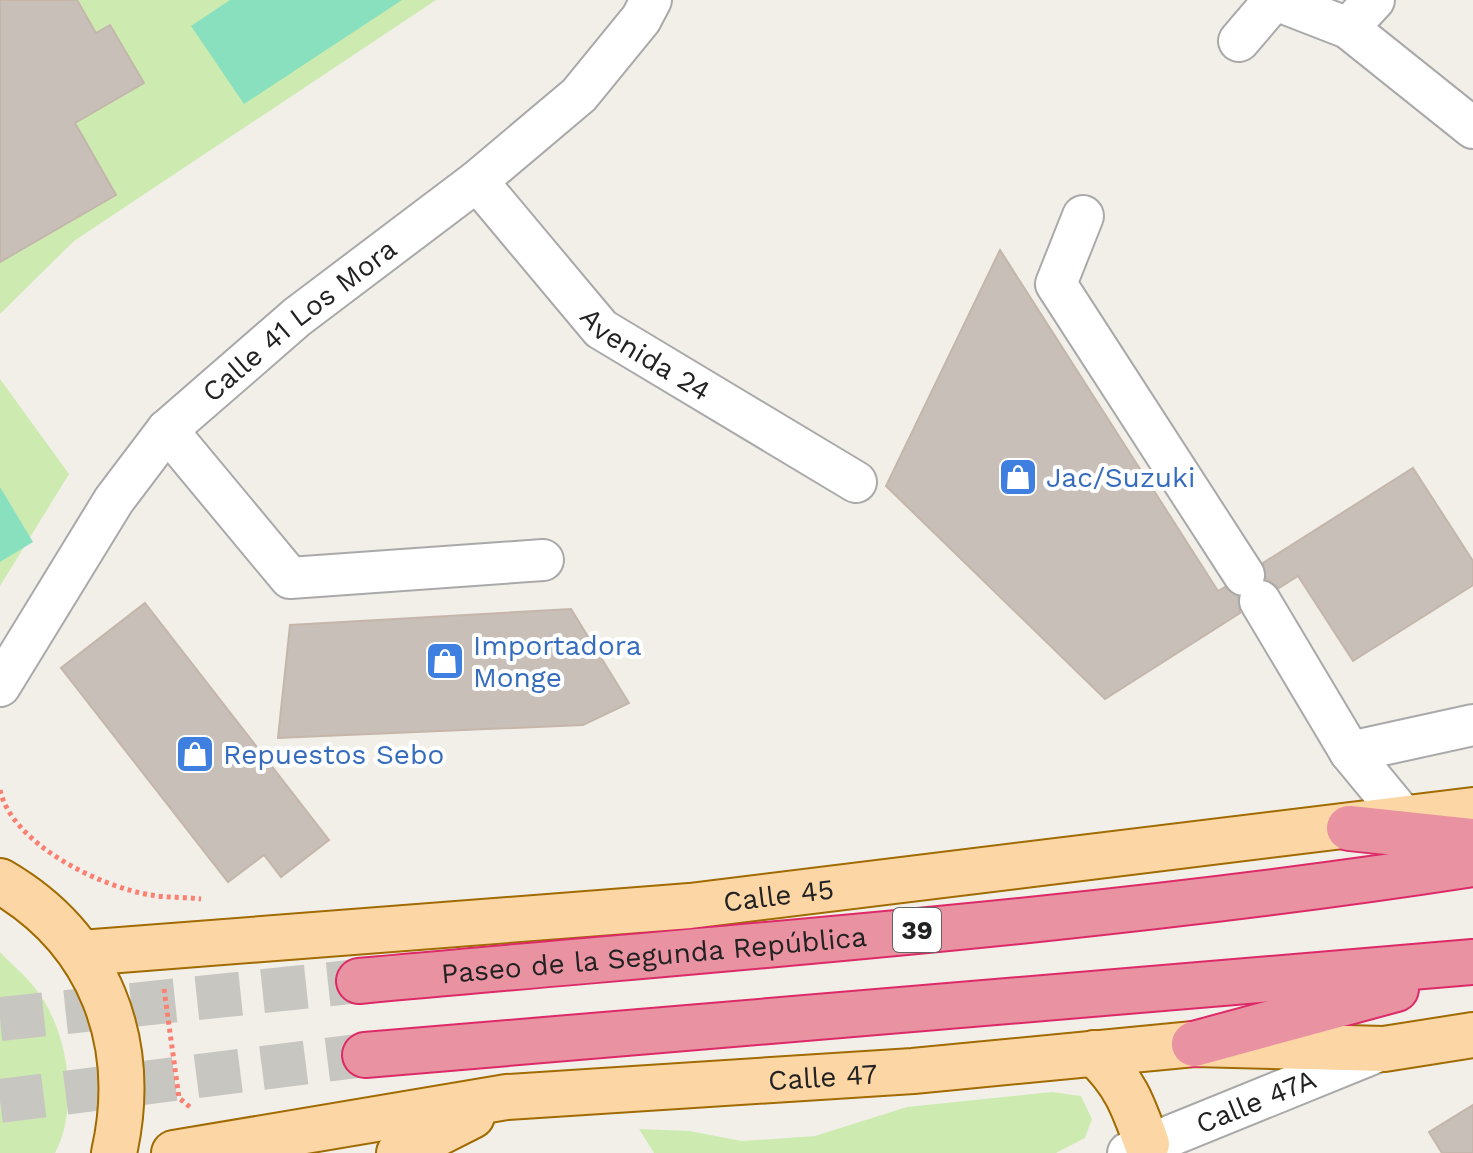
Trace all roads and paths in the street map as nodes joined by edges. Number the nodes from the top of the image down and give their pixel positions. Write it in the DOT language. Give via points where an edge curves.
graph roads {
  1 [pos="651,0"];
  2 [pos="1275,0"];
  3 [pos="1361,14"];
  4 [pos="1239,41"];
  5 [pos="1473,128"];
  6 [pos="477,181"];
  7 [pos="1083,216"];
  8 [pos="167,430"];
  9 [pos="856,482"];
  10 [pos="543,560"];
  11 [pos="0,686"];
  12 [pos="1473,725"];
  13 [pos="1350,752"];
  14 [pos="1473,810"];
  15 [pos="1406,820"];
  16 [pos="1349,828"];
  17 [pos="1473,841"];
  18 [pos="1473,864"];
  19 [pos="0,881"];
  20 [pos="81,953"];
  21 [pos="1473,965"];
  22 [pos="359,981"];
  23 [pos="1473,1035"];
  24 [pos="1194,1044"];
  25 [pos="1384,1049"];
  26 [pos="1094,1053"];
  27 [pos="365,1055"];
  28 [pos="507,1097"];
  29 [pos="1137,1148"];
  30 [pos="114,1153"];
  31 [pos="174,1153"];
  32 [pos="399,1153"];
  1 -- 6 [label="street, Calle 41 Los Mora" via="579,95"];
  2 -- 3 [label="street"];
  2 -- 4 [label="street"];
  3 -- 5 [label="street"];
  6 -- 8 [label="street, Calle 41 Los Mora" via="297,317"];
  6 -- 9 [label="street, Avenida 24" via="601,329"];
  7 -- 13 [label="street" via="1056,284 1252,588"];
  8 -- 10 [label="street" via="290,578"];
  8 -- 11 [label="street, Calle 41 Los Mora" via="114,500"];
  12 -- 13 [label="street"];
  13 -- 15 [label="street"];
  14 -- 15 [label="main road, Calle 45"];
  15 -- 16 [label="main road, Calle 45"];
  16 -- 17 [label="highway"];
  16 -- 20 [label="main road, Calle 45" via="690,906"];
  18 -- 22 [label="highway, Paseo de la Segunda República / 39" via="1054,917"];
  19 -- 20 [label="main road" via="54,921"];
  20 -- 30 [label="main road" via="103,992 117,1033 124,1077"];
  21 -- 24 [label="highway"];
  21 -- 27 [label="highway"];
  23 -- 25 [label="main road, Calle 47"];
  24 -- 25 [label="main road, Calle 47"];
  24 -- 26 [label="main road, Calle 47"];
  25 -- 29 [label="street, Calle 47A"];
  26 -- 28 [label="main road, Calle 47" via="913,1071"];
  26 -- 29 [label="main road" via="1117,1074 1132,1101"];
  28 -- 31 [label="main road, Calle 47"];
  28 -- 32 [label="main road"];
}
